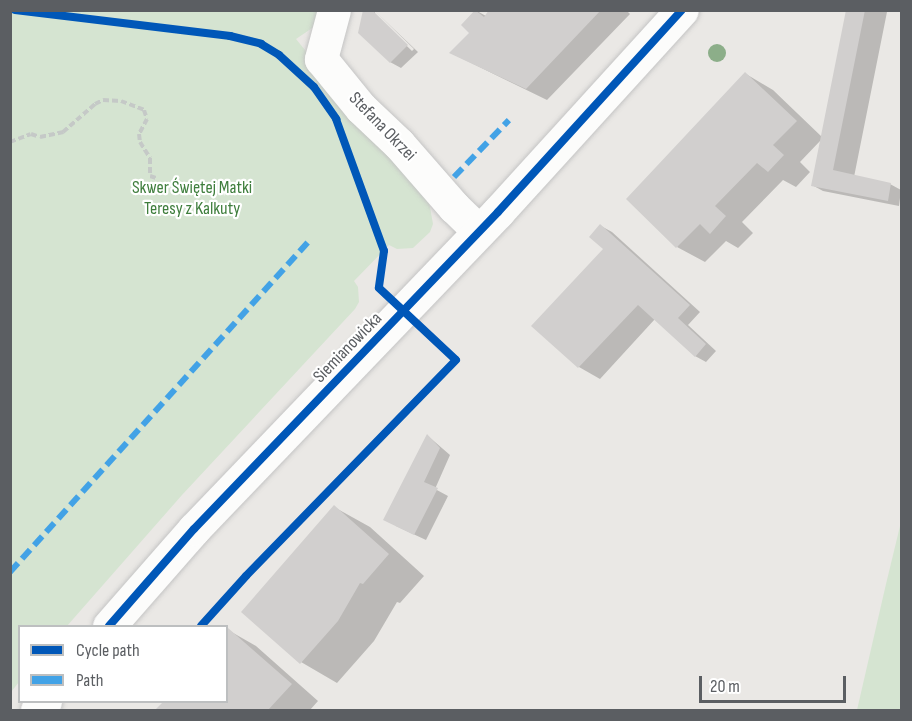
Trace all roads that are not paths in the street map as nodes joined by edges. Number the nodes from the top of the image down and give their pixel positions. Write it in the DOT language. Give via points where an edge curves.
graph roads {
  1 [pos="334,10"];
  2 [pos="682,10"];
  3 [pos="479,231"];
  4 [pos="111,625"];
  1 -- 3 [label="street, Stefana Okrzei" via="321,59 361,108"];
  2 -- 3 [label="street, Siemianowicka"];
  3 -- 4 [label="street, Siemianowicka" via="194,529"];
}
